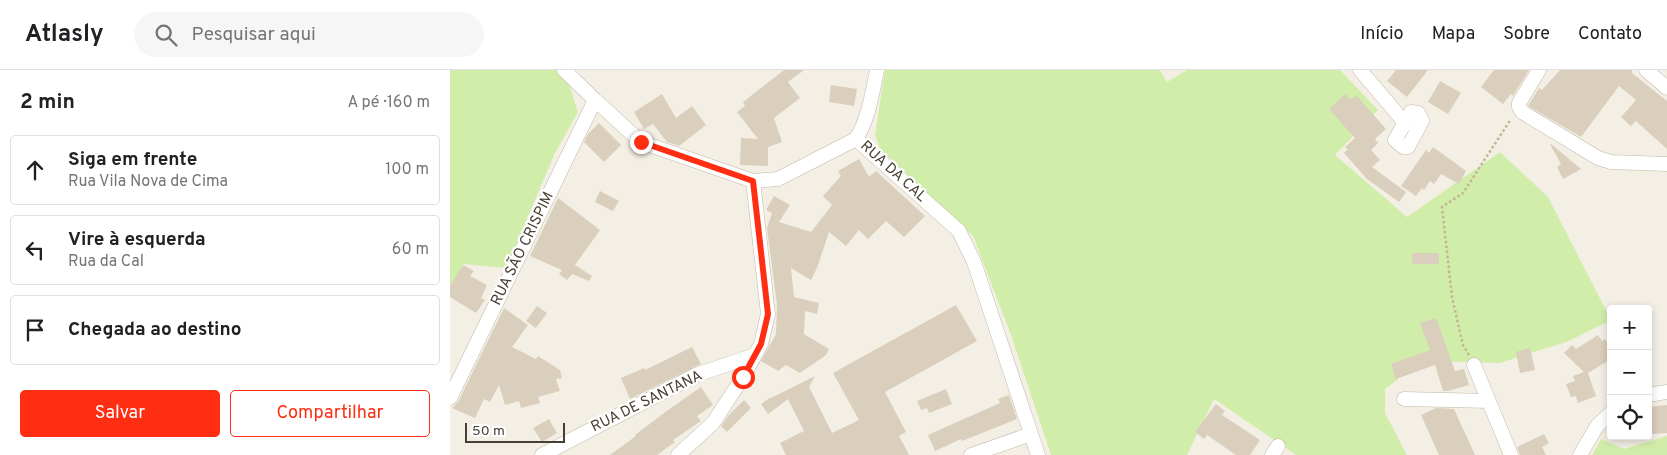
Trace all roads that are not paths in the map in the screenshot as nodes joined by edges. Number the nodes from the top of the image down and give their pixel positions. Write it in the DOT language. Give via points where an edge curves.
graph roads {
  1 [pos="564,70"];
  2 [pos="877,70"];
  3 [pos="1540,70"];
  4 [pos="1646,70"];
  5 [pos="1367,73"];
  6 [pos="1667,88"];
  7 [pos="594,100"];
  8 [pos="1406,124"];
  9 [pos="856,139"];
  10 [pos="1667,164"];
  11 [pos="753,181"];
  12 [pos="755,355"];
  13 [pos="1474,365"];
  14 [pos="1667,392"];
  15 [pos="1652,394"];
  16 [pos="450,398"];
  17 [pos="1404,399"];
  18 [pos="1489,401"];
  19 [pos="1607,417"];
  20 [pos="1031,434"];
  21 [pos="542,455"];
  22 [pos="678,455"];
  23 [pos="971,455"];
  24 [pos="1038,455"];
  25 [pos="1511,455"];
  26 [pos="1580,455"];
  1 -- 7 [label="street, RUA DA CAL"];
  2 -- 9 [label="street" via="869,108"];
  3 -- 10 [label="street" via="1520,103 1522,112 1598,158 1611,162"];
  4 -- 6 [label="street"];
  5 -- 8 [label="street"];
  7 -- 11 [label="street, RUA DA CAL" via="641,142"];
  7 -- 16 [label="street, RUA SÃO CRISPIM"];
  9 -- 11 [label="street, RUA DA CAL" via="778,178"];
  9 -- 20 [label="street, RUA DA CAL" via="959,231 974,262"];
  11 -- 12 [label="street" via="768,314"];
  12 -- 21 [label="street, RUA DE SANTANA" via="696,375"];
  12 -- 22 [label="street" via="713,423"];
  13 -- 18 [label="street"];
  14 -- 15 [label="street"];
  17 -- 18 [label="street"];
  18 -- 25 [label="street"];
  19 -- 26 [label="street" via="1597,426"];
  20 -- 23 [label="street"];
  20 -- 24 [label="street, RUA DA CAL"];
}
